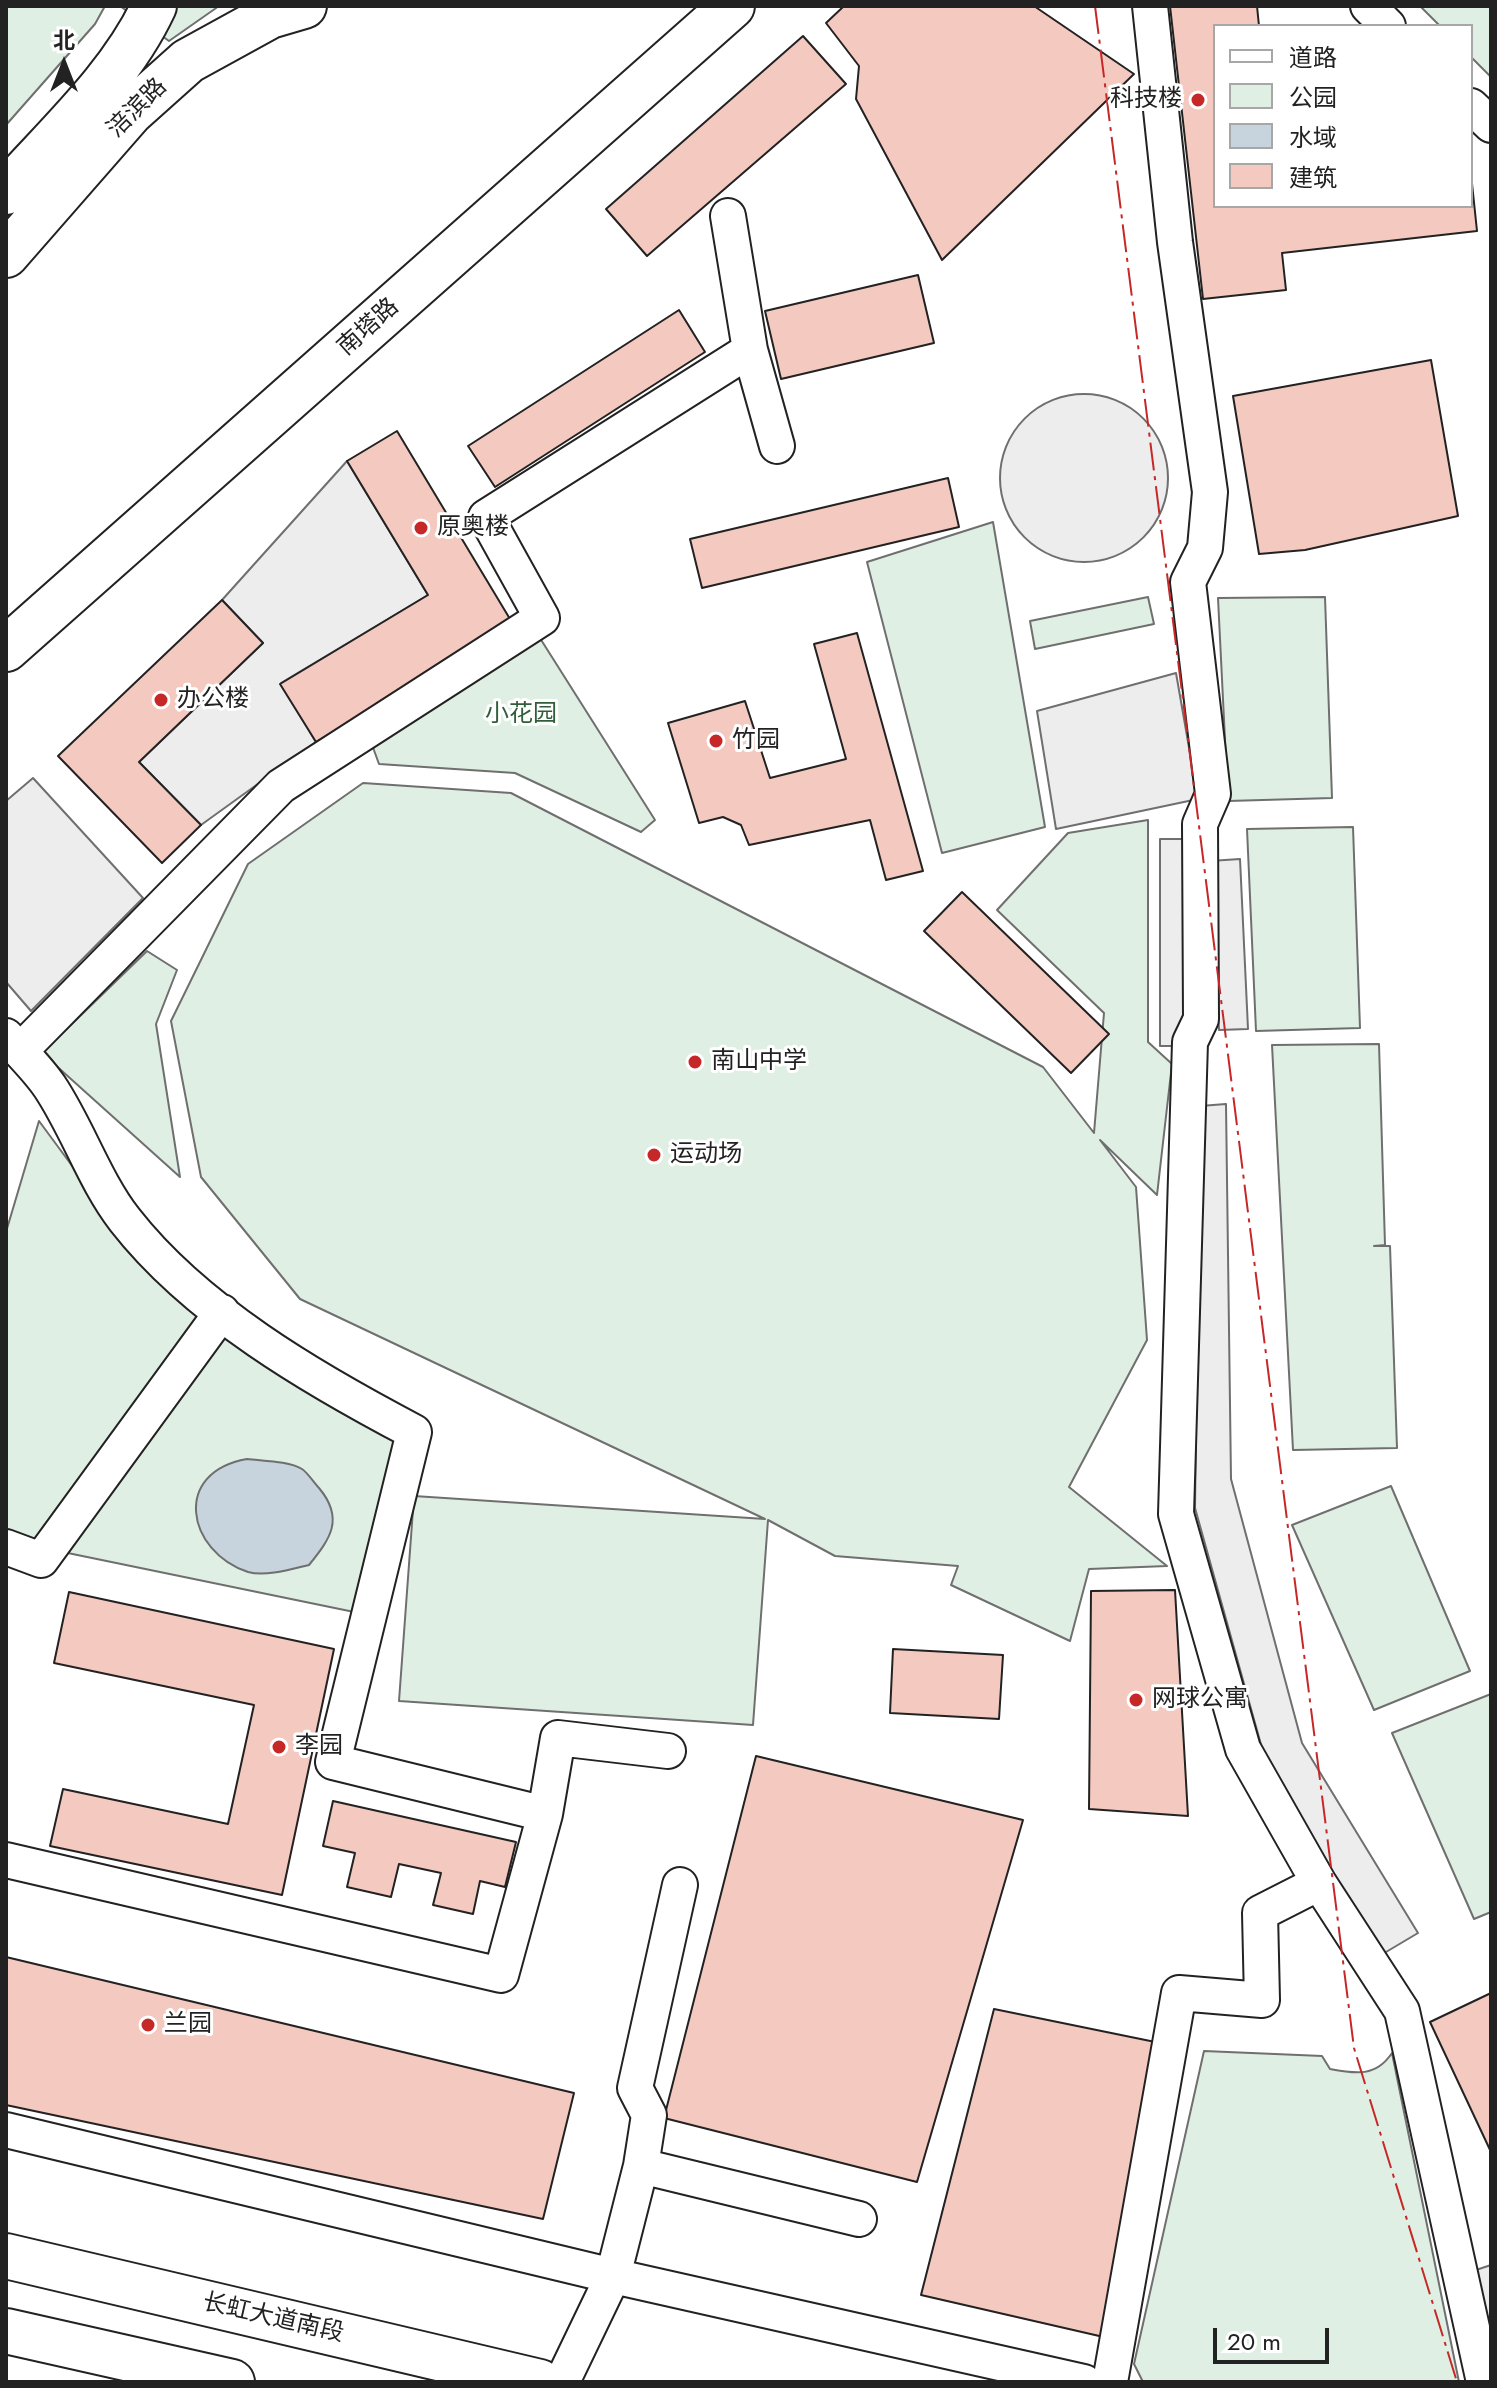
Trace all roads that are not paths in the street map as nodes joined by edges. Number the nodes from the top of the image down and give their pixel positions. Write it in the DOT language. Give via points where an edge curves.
graph roads {
  1 [pos="304,6"];
  2 [pos="732,6"];
  3 [pos="1150,6"];
  4 [pos="1368,6"];
  5 [pos="149,17"];
  6 [pos="1386,24"];
  7 [pos="1473,108"];
  8 [pos="1491,125"];
  9 [pos="6,192"];
  10 [pos="728,216"];
  11 [pos="6,255"];
  12 [pos="750,350"];
  13 [pos="777,446"];
  14 [pos="6,649"];
  15 [pos="13,1044"];
  16 [pos="222,1312"];
  17 [pos="6,1547"];
  18 [pos="668,1751"];
  19 [pos="545,1814"];
  20 [pos="6,1860"];
  21 [pos="1319,1883"];
  22 [pos="680,1885"];
  23 [pos="6,2130"];
  24 [pos="641,2166"];
  25 [pos="859,2219"];
  26 [pos="6,2256"];
  27 [pos="613,2276"];
  28 [pos="6,2331"];
  29 [pos="232,2382"];
  30 [pos="540,2382"];
  31 [pos="562,2382"];
  32 [pos="1084,2382"];
  33 [pos="1110,2382"];
  34 [pos="1484,2382"];
  1 -- 11 [label="main road, 涪滨路" via="270,16 188,61 131,112"];
  2 -- 14 [label="main road, 南塔路"];
  3 -- 21 [label="street" via="1175,242 1210,492 1205,548 1188,582 1213,794 1200,824 1201,1019 1190,1042 1176,1514 1243,1749"];
  4 -- 6 [label="street"];
  5 -- 9 [label="main road, 涪滨路" via="98,89"];
  7 -- 8 [label="street"];
  10 -- 12 [label="street"];
  12 -- 13 [label="street"];
  12 -- 15 [label="street" via="486,517 542,618 281,786"];
  15 -- 16 [label="street" via="50,1086 125,1219 184,1283"];
  16 -- 17 [label="street" via="41,1560"];
  16 -- 19 [label="street" via="310,1373 414,1432 333,1762"];
  18 -- 19 [label="street" via="558,1738"];
  19 -- 20 [label="street" via="501,1975"];
  21 -- 33 [label="street" via="1260,1913 1262,2000 1179,1993"];
  21 -- 34 [label="street" via="1402,2011"];
  22 -- 24 [label="street" via="635,2088 649,2115"];
  23 -- 27 [label="street"];
  24 -- 25 [label="street"];
  24 -- 27 [label="street"];
  26 -- 30 [label="main road, 长虹大道南段"];
  27 -- 31 [label="street"];
  27 -- 32 [label="street"];
  28 -- 29 [label="main road"];
}
